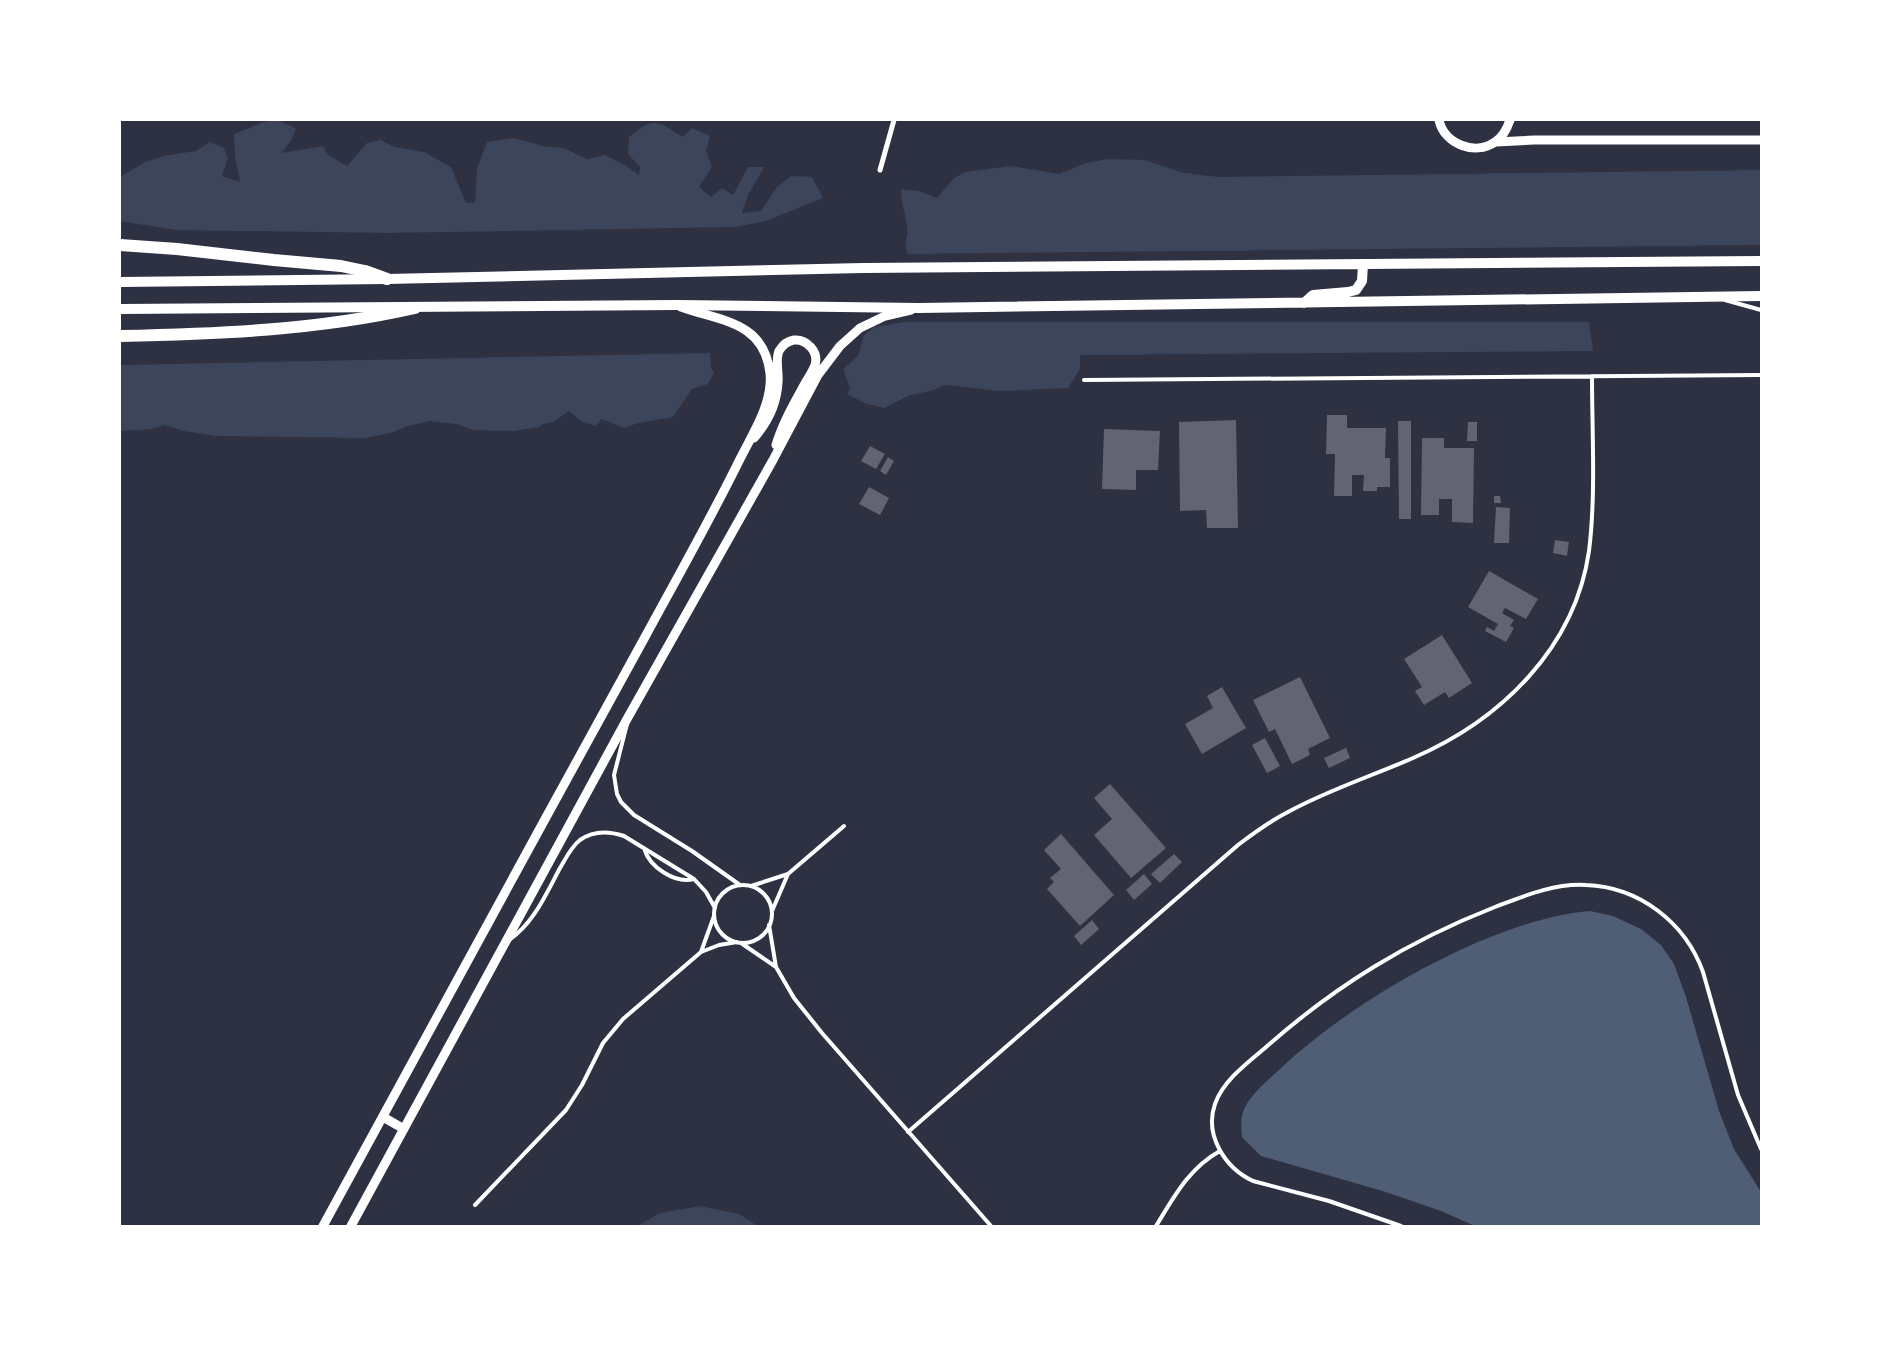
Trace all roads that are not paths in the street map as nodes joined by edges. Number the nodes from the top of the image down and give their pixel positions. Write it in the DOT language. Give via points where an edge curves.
graph roads {
  1 [pos="894,120"];
  2 [pos="1439,120"];
  3 [pos="1510,120"];
  4 [pos="1761,140"];
  5 [pos="1496,142"];
  6 [pos="880,170"];
  7 [pos="120,245"];
  8 [pos="1761,261"];
  9 [pos="1363,264"];
  10 [pos="387,279"];
  11 [pos="120,282"];
  12 [pos="1716,296"];
  13 [pos="1761,296"];
  14 [pos="1304,303"];
  15 [pos="676,305"];
  16 [pos="415,308"];
  17 [pos="919,308"];
  18 [pos="120,309"];
  19 [pos="1761,310"];
  20 [pos="120,336"];
  21 [pos="1761,375"];
  22 [pos="1592,376"];
  23 [pos="1084,380"];
  24 [pos="747,445"];
  25 [pos="773,460"];
  26 [pos="628,719"];
  27 [pos="844,826"];
  28 [pos="644,848"];
  29 [pos="788,874"];
  30 [pos="694,879"];
  31 [pos="740,885"];
  32 [pos="750,886"];
  33 [pos="715,908"];
  34 [pos="771,911"];
  35 [pos="714,915"];
  36 [pos="769,926"];
  37 [pos="507,942"];
  38 [pos="739,942"];
  39 [pos="701,952"];
  40 [pos="776,967"];
  41 [pos="382,1116"];
  42 [pos="404,1129"];
  43 [pos="908,1132"];
  44 [pos="1761,1149"];
  45 [pos="1220,1151"];
  46 [pos="475,1205"];
  47 [pos="323,1226"];
  48 [pos="351,1226"];
  49 [pos="991,1226"];
  50 [pos="1156,1226"];
  51 [pos="1401,1226"];
  1 -- 6 [label="street"];
  2 -- 5 [label="street" via="1445,134 1463,147 1486,147"];
  3 -- 5 [label="street" via="1506,131"];
  4 -- 5 [label="street"];
  7 -- 10 [label="main road" via="341,266"];
  8 -- 9 [label="main road"];
  9 -- 10 [label="main road" via="863,268"];
  9 -- 14 [label="main road" via="1362,281 1356,290 1313,295"];
  10 -- 11 [label="main road"];
  12 -- 13 [label="main road"];
  12 -- 14 [label="main road"];
  12 -- 19 [label="lane"];
  14 -- 17 [label="main road"];
  15 -- 16 [label="main road"];
  15 -- 17 [label="main road"];
  15 -- 24 [label="street" via="736,323 760,344 768,362 770,385"];
  16 -- 18 [label="main road"];
  16 -- 20 [label="main road" via="367,319 310,326 189,335"];
  17 -- 25 [label="street" via="872,321 850,336 818,375"];
  21 -- 22 [label="lane"];
  22 -- 23 [label="lane"];
  22 -- 43 [label="lane" via="1592,513 1588,552 1579,590 1564,625 1544,658 1519,688 1491,714 1458,736 1414,758 1313,799 1238,845"];
  24 -- 25 [label="street" via="767,421 774,402 779,350 789,342 801,340 807,343 814,353 815,365 784,421"];
  24 -- 41 [label="street" via="699,539"];
  25 -- 26 [label="street"];
  26 -- 31 [label="lane" via="614,775 621,802 634,815"];
  26 -- 37 [label="street"];
  27 -- 29 [label="lane"];
  28 -- 30 [label="lane"];
  28 -- 30 [label="lane" via="656,867 678,880"];
  28 -- 37 [label="lane" via="616,833 596,833 579,841 567,855 530,921"];
  29 -- 32 [label="lane"];
  29 -- 34 [label="lane"];
  30 -- 33 [label="lane"];
  31 -- 32 [label="lane"];
  31 -- 33 [label="lane" via="727,890"];
  32 -- 34 [label="lane" via="762,893"];
  33 -- 35 [label="lane"];
  34 -- 36 [label="lane"];
  35 -- 38 [label="lane" via="721,933"];
  35 -- 39 [label="lane"];
  36 -- 38 [label="lane" via="754,940"];
  36 -- 40 [label="lane"];
  37 -- 42 [label="street"];
  38 -- 39 [label="lane"];
  38 -- 40 [label="lane"];
  39 -- 46 [label="lane" via="612,1030 566,1110"];
  40 -- 43 [label="lane" via="794,998 822,1034"];
  41 -- 42 [label="street"];
  41 -- 47 [label="street"];
  42 -- 48 [label="street"];
  43 -- 49 [label="lane"];
  44 -- 45 [label="lane" via="1738,1095 1703,972 1692,947 1675,925 1654,907 1617,890 1569,885 1481,913 1399,951 1342,986 1300,1018 1230,1080 1219,1094 1212,1117"];
  45 -- 50 [label="lane" via="1192,1172"];
  45 -- 51 [label="lane" via="1229,1165 1253,1181 1329,1200"];
}
